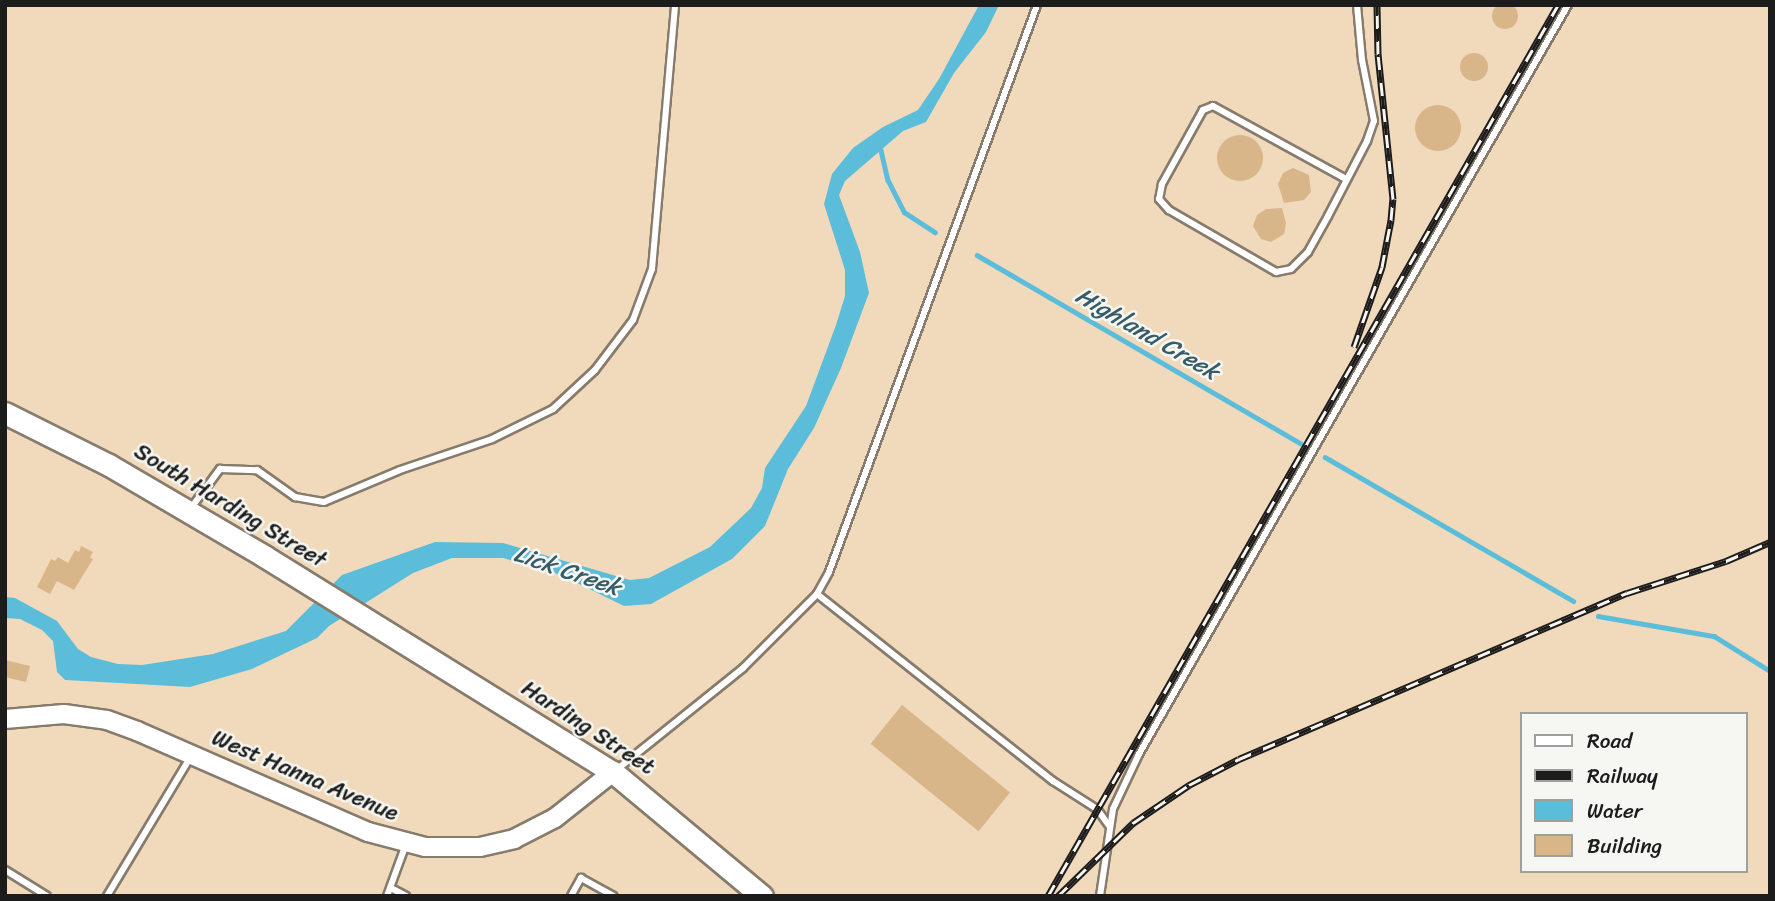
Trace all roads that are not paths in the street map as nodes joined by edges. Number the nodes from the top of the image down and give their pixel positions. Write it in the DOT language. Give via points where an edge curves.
graph roads {
  1 [pos="675,5"];
  2 [pos="1037,5"];
  3 [pos="1357,5"];
  4 [pos="1568,5"];
  5 [pos="1346,179"];
  6 [pos="5,413"];
  7 [pos="189,512"];
  8 [pos="817,594"];
  9 [pos="423,654"];
  10 [pos="5,719"];
  11 [pos="192,755"];
  12 [pos="613,772"];
  13 [pos="1110,827"];
  14 [pos="406,844"];
  15 [pos="5,870"];
  16 [pos="391,888"];
  17 [pos="47,896"];
  18 [pos="107,896"];
  19 [pos="387,896"];
  20 [pos="406,896"];
  21 [pos="571,896"];
  22 [pos="613,896"];
  23 [pos="762,896"];
  24 [pos="1100,896"];
  1 -- 7 [label="lane" via="652,269 633,320 595,370 553,409 492,439 324,502 295,497 257,470 220,469"];
  2 -- 8 [label="lane" via="829,572"];
  3 -- 5 [label="lane" via="1374,121"];
  4 -- 13 [label="lane" via="1139,754 1113,809"];
  5 -- 5 [label="lane" via="1308,251 1291,269 1276,272 1169,210 1159,199 1162,184 1203,110 1213,106"];
  6 -- 7 [label="main road, South Harding Street" via="82,450"];
  7 -- 9 [label="main road, South Harding Street"];
  8 -- 12 [label="lane" via="743,668"];
  8 -- 13 [label="lane" via="1053,781 1097,809"];
  9 -- 12 [label="main road, Harding Street"];
  10 -- 11 [label="main road, West Hanna Avenue" via="86,716 128,727"];
  11 -- 14 [label="main road, West Hanna Avenue" via="368,832"];
  11 -- 18 [label="lane"];
  12 -- 14 [label="main road, West Hanna Avenue" via="555,818 514,839 464,848"];
  12 -- 23 [label="main road, Harding Street"];
  13 -- 24 [label="lane"];
  14 -- 16 [label="lane"];
  15 -- 17 [label="lane"];
  16 -- 19 [label="lane"];
  16 -- 20 [label="lane"];
  21 -- 22 [label="lane" via="581,878"];
}
